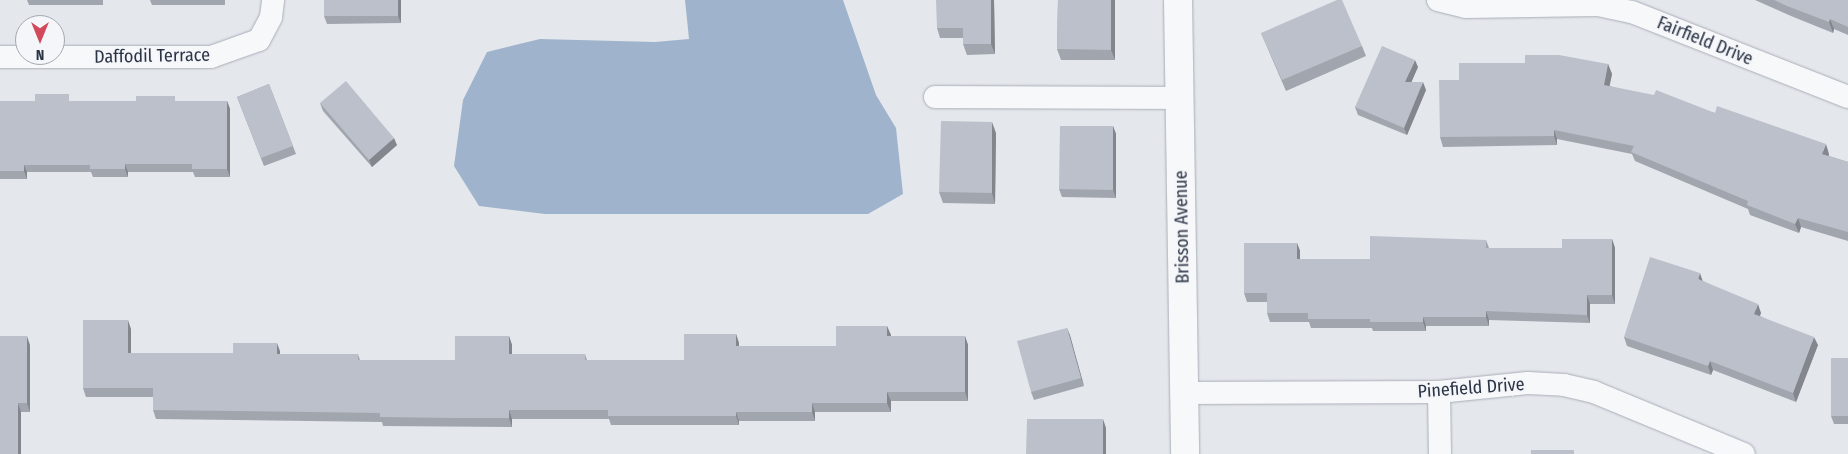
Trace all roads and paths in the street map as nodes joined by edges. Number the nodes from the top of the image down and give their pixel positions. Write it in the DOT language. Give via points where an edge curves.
graph roads {
  1 [pos="272,0"];
  2 [pos="1178,0"];
  3 [pos="1438,0"];
  4 [pos="0,57"];
  5 [pos="935,97"];
  6 [pos="1180,98"];
  7 [pos="1848,98"];
  8 [pos="1439,392"];
  9 [pos="1185,393"];
  10 [pos="1185,454"];
  11 [pos="1440,454"];
  12 [pos="1744,454"];
  1 -- 4 [label="street, Daffodil Terrace" via="271,17 259,40 211,57"];
  2 -- 6 [label="street, Brisson Avenue"];
  3 -- 7 [label="street, Fairfield Drive" via="1466,7 1598,4 1632,12"];
  5 -- 6 [label="street"];
  6 -- 9 [label="street, Brisson Avenue"];
  8 -- 9 [label="street, Pinefield Drive"];
  8 -- 11 [label="street"];
  8 -- 12 [label="street, Pinefield Drive" via="1528,383 1572,387 1594,392"];
  9 -- 10 [label="street, Brisson Avenue"];
}
